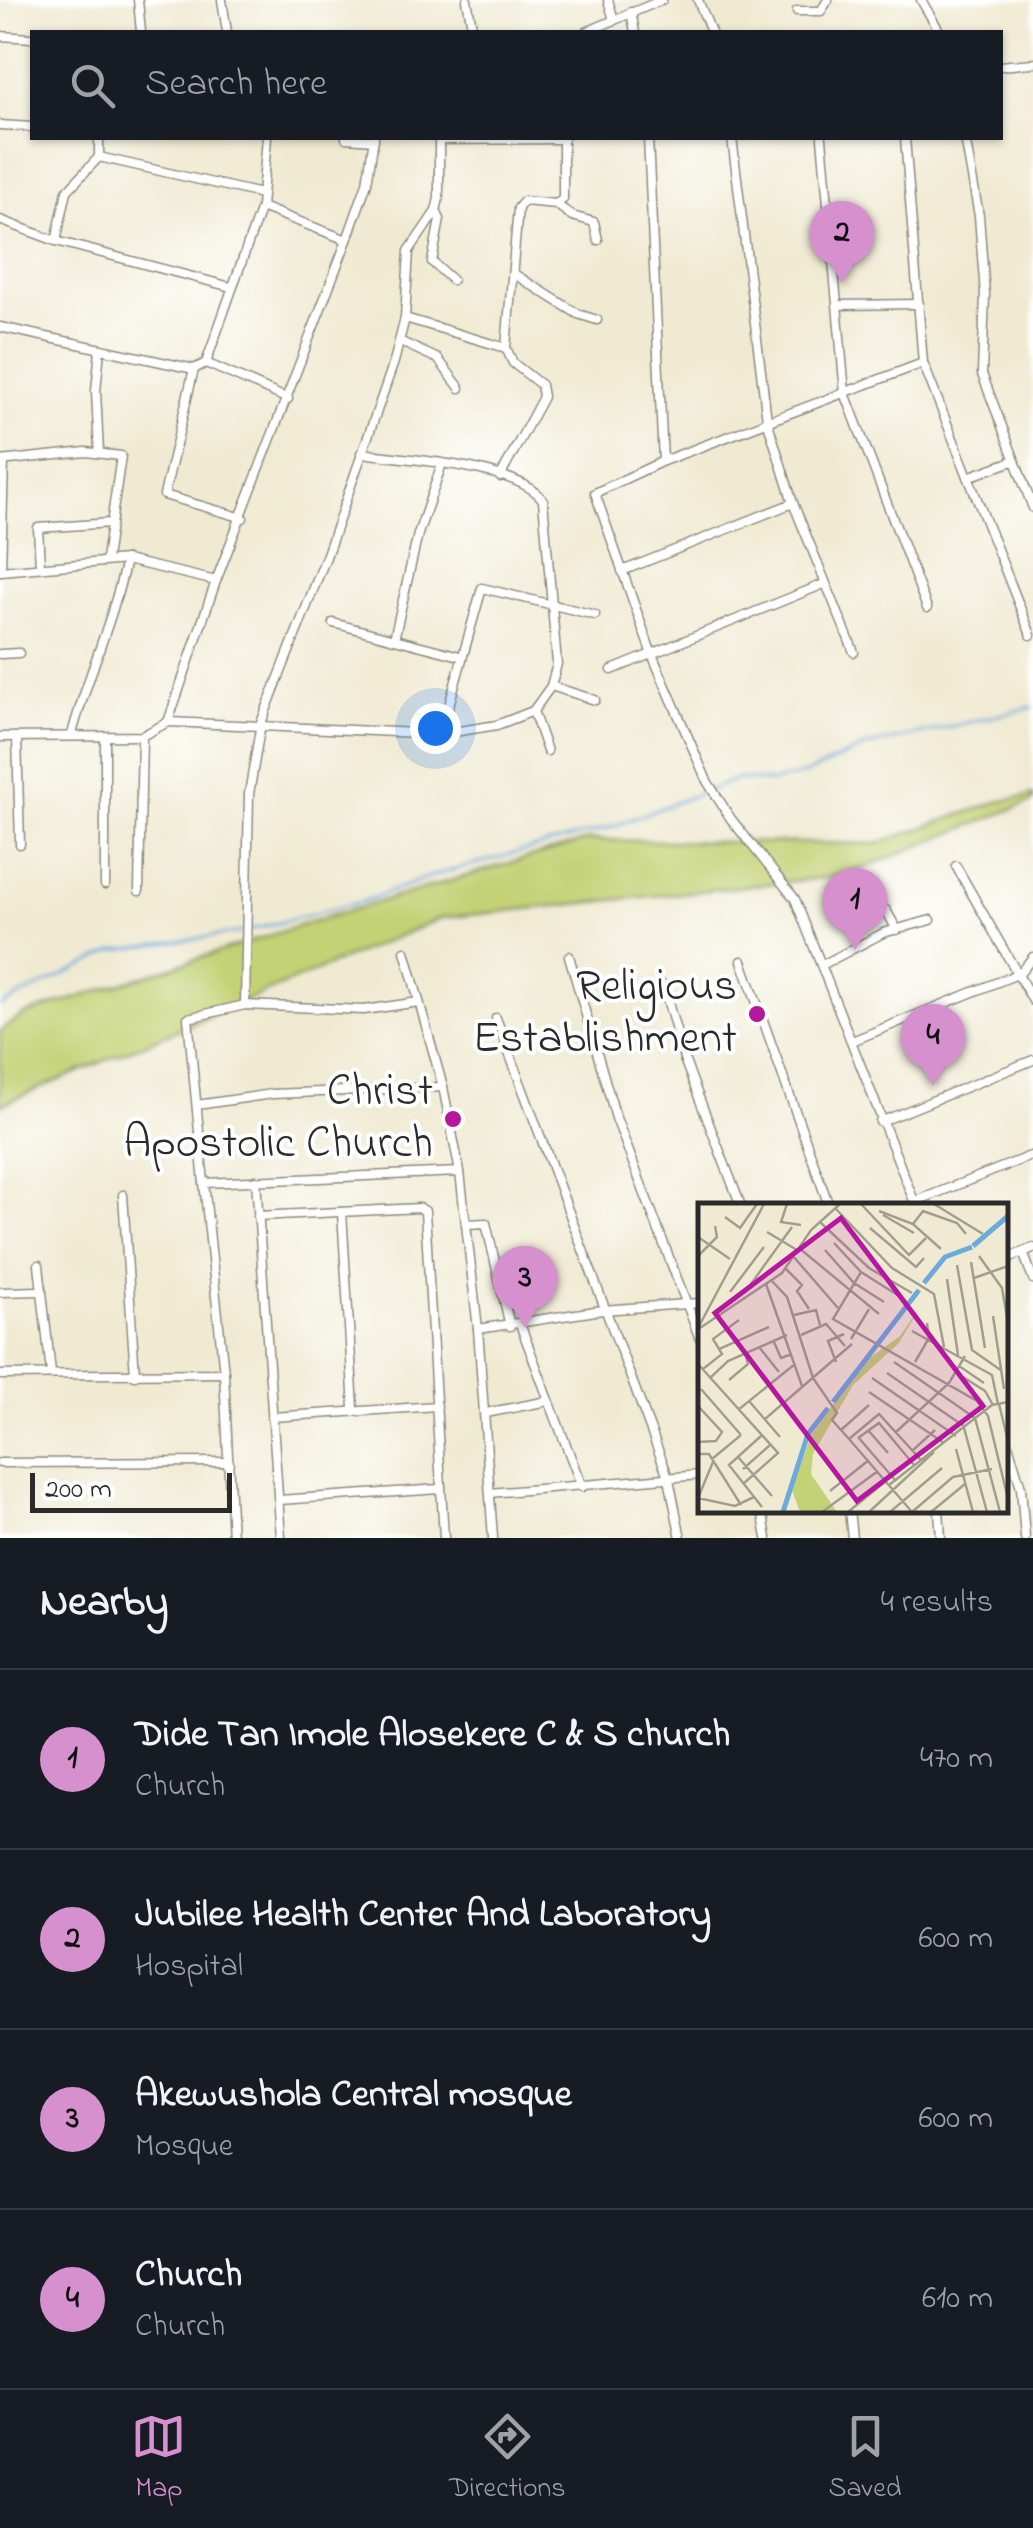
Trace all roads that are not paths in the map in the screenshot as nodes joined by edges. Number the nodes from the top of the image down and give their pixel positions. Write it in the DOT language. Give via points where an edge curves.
graph roads {
  1 [pos="138,0"];
  2 [pos="222,0"];
  3 [pos="467,0"];
  4 [pos="608,0"];
  5 [pos="662,0"];
  6 [pos="698,0"];
  7 [pos="828,0"];
  8 [pos="921,0"];
  9 [pos="797,11"];
  10 [pos="631,12"];
  11 [pos="614,20"];
  12 [pos="140,30"];
  13 [pos="227,30"];
  14 [pos="473,30"];
  15 [pos="591,30"];
  16 [pos="634,30"];
  17 [pos="709,30"];
  18 [pos="939,30"];
  19 [pos="0,36"];
  20 [pos="30,38"];
  21 [pos="1033,63"];
  22 [pos="1003,66"];
  23 [pos="0,126"];
  24 [pos="30,128"];
  25 [pos="99,140"];
  26 [pos="267,140"];
  27 [pos="374,140"];
  28 [pos="440,140"];
  29 [pos="563,140"];
  30 [pos="648,140"];
  31 [pos="732,140"];
  32 [pos="822,140"];
  33 [pos="905,140"];
  34 [pos="965,140"];
  35 [pos="99,157"];
  36 [pos="261,194"];
  37 [pos="556,204"];
  38 [pos="261,207"];
  39 [pos="436,211"];
  40 [pos="0,220"];
  41 [pos="56,240"];
  42 [pos="348,240"];
  43 [pos="598,240"];
  44 [pos="514,274"];
  45 [pos="452,280"];
  46 [pos="230,286"];
  47 [pos="919,304"];
  48 [pos="838,305"];
  49 [pos="405,318"];
  50 [pos="597,320"];
  51 [pos="2,327"];
  52 [pos="0,338"];
  53 [pos="399,341"];
  54 [pos="506,348"];
  55 [pos="100,349"];
  56 [pos="206,363"];
  57 [pos="924,363"];
  58 [pos="194,370"];
  59 [pos="460,388"];
  60 [pos="845,393"];
  61 [pos="288,399"];
  62 [pos="767,420"];
  63 [pos="362,453"];
  64 [pos="99,454"];
  65 [pos="2,461"];
  66 [pos="663,461"];
  67 [pos="1013,461"];
  68 [pos="442,464"];
  69 [pos="500,477"];
  70 [pos="968,477"];
  71 [pos="792,502"];
  72 [pos="1033,508"];
  73 [pos="244,518"];
  74 [pos="111,523"];
  75 [pos="106,559"];
  76 [pos="126,560"];
  77 [pos="40,566"];
  78 [pos="0,571"];
  79 [pos="622,571"];
  80 [pos="216,581"];
  81 [pos="824,584"];
  82 [pos="554,603"];
  83 [pos="927,608"];
  84 [pos="595,615"];
  85 [pos="333,623"];
  86 [pos="1031,635"];
  87 [pos="394,639"];
  88 [pos="652,652"];
  89 [pos="854,652"];
  90 [pos="19,653"];
  91 [pos="0,654"];
  92 [pos="460,656"];
  93 [pos="612,670"];
  94 [pos="550,686"];
  95 [pos="595,700"];
  96 [pos="532,711"];
  97 [pos="168,722"];
  98 [pos="261,724"];
  99 [pos="72,734"];
  100 [pos="442,734"];
  101 [pos="142,736"];
  102 [pos="0,737"];
  103 [pos="17,737"];
  104 [pos="105,737"];
  105 [pos="547,751"];
  106 [pos="20,844"];
  107 [pos="956,866"];
  108 [pos="105,885"];
  109 [pos="139,890"];
  110 [pos="886,910"];
  111 [pos="931,920"];
  112 [pos="897,930"];
  113 [pos="405,951"];
  114 [pos="569,956"];
  115 [pos="1033,957"];
  116 [pos="742,962"];
  117 [pos="824,964"];
  118 [pos="1020,973"];
  119 [pos="663,985"];
  120 [pos="419,1002"];
  121 [pos="1033,1002"];
  122 [pos="245,1005"];
  123 [pos="496,1018"];
  124 [pos="852,1041"];
  125 [pos="1033,1060"];
  126 [pos="443,1087"];
  127 [pos="197,1105"];
  128 [pos="880,1122"];
  129 [pos="1033,1155"];
  130 [pos="460,1172"];
  131 [pos="256,1180"];
  132 [pos="204,1184"];
  133 [pos="122,1195"];
  134 [pos="739,1203"];
  135 [pos="828,1203"];
  136 [pos="915,1203"];
  137 [pos="917,1203"];
  138 [pos="342,1212"];
  139 [pos="258,1216"];
  140 [pos="468,1224"];
  141 [pos="1028,1250"];
  142 [pos="39,1266"];
  143 [pos="1033,1279"];
  144 [pos="0,1292"];
  145 [pos="42,1292"];
  146 [pos="698,1303"];
  147 [pos="688,1304"];
  148 [pos="602,1310"];
  149 [pos="515,1325"];
  150 [pos="478,1329"];
  151 [pos="698,1333"];
  152 [pos="51,1372"];
  153 [pos="224,1373"];
  154 [pos="135,1374"];
  155 [pos="0,1375"];
  156 [pos="548,1401"];
  157 [pos="437,1406"];
  158 [pos="354,1409"];
  159 [pos="486,1413"];
  160 [pos="272,1417"];
  161 [pos="1008,1444"];
  162 [pos="230,1462"];
  163 [pos="0,1463"];
  164 [pos="698,1474"];
  165 [pos="669,1479"];
  166 [pos="582,1487"];
  167 [pos="440,1489"];
  168 [pos="490,1493"];
  169 [pos="279,1500"];
  170 [pos="763,1513"];
  171 [pos="849,1513"];
  172 [pos="938,1513"];
  173 [pos="232,1538"];
  174 [pos="282,1538"];
  175 [pos="444,1538"];
  176 [pos="493,1538"];
  177 [pos="681,1538"];
  178 [pos="767,1538"];
  179 [pos="852,1538"];
  180 [pos="941,1538"];
  181 [pos="1026,1538"];
  1 -- 12 [label="street"];
  2 -- 13 [label="street"];
  3 -- 14 [label="street"];
  4 -- 11 [label="street"];
  5 -- 10 [label="street"];
  6 -- 17 [label="street"];
  7 -- 9 [label="street" via="821,11"];
  8 -- 18 [label="street"];
  10 -- 11 [label="street"];
  10 -- 16 [label="street"];
  11 -- 15 [label="street"];
  19 -- 20 [label="street"];
  21 -- 22 [label="street"];
  23 -- 24 [label="street"];
  25 -- 35 [label="street"];
  26 -- 36 [label="street"];
  27 -- 42 [label="street"];
  28 -- 39 [label="street"];
  29 -- 37 [label="street" via="564,193"];
  30 -- 66 [label="street"];
  31 -- 62 [label="street"];
  32 -- 48 [label="street"];
  33 -- 47 [label="street"];
  34 -- 67 [label="street" via="985,295 980,364"];
  35 -- 36 [label="street"];
  35 -- 41 [label="street" via="67,191"];
  36 -- 38 [label="street"];
  37 -- 43 [label="street" via="594,222"];
  37 -- 44 [label="street" via="520,204"];
  38 -- 42 [label="street"];
  38 -- 46 [label="street"];
  39 -- 45 [label="street" via="432,262"];
  39 -- 49 [label="street" via="410,251"];
  40 -- 41 [label="street"];
  41 -- 46 [label="street"];
  42 -- 61 [label="street"];
  44 -- 50 [label="street"];
  44 -- 54 [label="street"];
  46 -- 56 [label="street"];
  47 -- 48 [label="street"];
  47 -- 57 [label="street"];
  48 -- 60 [label="street"];
  49 -- 53 [label="street"];
  49 -- 54 [label="street"];
  51 -- 52 [label="street"];
  51 -- 55 [label="street"];
  53 -- 59 [label="street" via="438,359"];
  53 -- 63 [label="street"];
  54 -- 69 [label="street" via="543,391"];
  55 -- 58 [label="street"];
  55 -- 64 [label="street"];
  56 -- 58 [label="street"];
  56 -- 61 [label="street"];
  57 -- 60 [label="street"];
  57 -- 70 [label="street"];
  58 -- 73 [label="street" via="164,495"];
  60 -- 62 [label="street"];
  60 -- 83 [label="street"];
  61 -- 73 [label="street"];
  62 -- 66 [label="street"];
  62 -- 71 [label="street"];
  63 -- 68 [label="street"];
  63 -- 98 [label="street"];
  64 -- 65 [label="street"];
  64 -- 74 [label="street" via="122,459"];
  65 -- 78 [label="street"];
  66 -- 79 [label="street" via="595,490"];
  67 -- 70 [label="street"];
  67 -- 72 [label="street"];
  68 -- 69 [label="street"];
  68 -- 87 [label="street"];
  69 -- 82 [label="street" via="543,500"];
  70 -- 86 [label="street"];
  71 -- 79 [label="street"];
  71 -- 81 [label="street"];
  73 -- 80 [label="street"];
  74 -- 75 [label="street"];
  74 -- 77 [label="street" via="38,528"];
  75 -- 76 [label="street"];
  75 -- 77 [label="street"];
  76 -- 80 [label="street"];
  76 -- 99 [label="street"];
  77 -- 78 [label="street"];
  79 -- 88 [label="street"];
  80 -- 97 [label="street"];
  81 -- 88 [label="street"];
  81 -- 89 [label="street"];
  82 -- 84 [label="street"];
  82 -- 92 [label="street" via="482,588"];
  82 -- 94 [label="street" via="557,664"];
  85 -- 87 [label="street"];
  87 -- 92 [label="street"];
  88 -- 93 [label="street"];
  88 -- 117 [label="street" via="731,819 795,899"];
  90 -- 91 [label="street"];
  92 -- 100 [label="street"];
  94 -- 95 [label="street"];
  94 -- 96 [label="street"];
  96 -- 100 [label="street"];
  96 -- 105 [label="street"];
  97 -- 98 [label="street"];
  97 -- 101 [label="street"];
  98 -- 100 [label="street"];
  98 -- 122 [label="street" via="245,874"];
  99 -- 103 [label="street"];
  99 -- 104 [label="street"];
  101 -- 104 [label="street"];
  101 -- 109 [label="street"];
  102 -- 103 [label="street"];
  103 -- 106 [label="street"];
  104 -- 108 [label="street"];
  107 -- 118 [label="street"];
  110 -- 112 [label="street"];
  111 -- 112 [label="street"];
  112 -- 117 [label="street"];
  113 -- 120 [label="street"];
  114 -- 147 [label="street" via="616,1118"];
  115 -- 118 [label="street"];
  116 -- 135 [label="street"];
  117 -- 124 [label="street"];
  118 -- 121 [label="street"];
  118 -- 124 [label="street"];
  119 -- 134 [label="street"];
  120 -- 122 [label="street" via="364,1010"];
  120 -- 126 [label="street"];
  122 -- 127 [label="street" via="188,1018"];
  123 -- 148 [label="street"];
  124 -- 128 [label="street"];
  125 -- 128 [label="street"];
  126 -- 127 [label="street" via="272,1094"];
  126 -- 130 [label="street"];
  127 -- 132 [label="street"];
  128 -- 136 [label="street"];
  129 -- 137 [label="street"];
  130 -- 131 [label="street"];
  130 -- 140 [label="street"];
  131 -- 132 [label="street"];
  131 -- 139 [label="street"];
  132 -- 153 [label="street"];
  133 -- 154 [label="street"];
  138 -- 139 [label="street"];
  138 -- 157 [label="street" via="420,1208 428,1218"];
  138 -- 158 [label="street"];
  139 -- 160 [label="street"];
  140 -- 149 [label="street" via="486,1223"];
  140 -- 150 [label="street"];
  141 -- 143 [label="street"];
  142 -- 145 [label="street"];
  144 -- 145 [label="street"];
  145 -- 152 [label="street"];
  146 -- 147 [label="street"];
  147 -- 148 [label="street"];
  147 -- 151 [label="street"];
  148 -- 149 [label="street"];
  148 -- 165 [label="street"];
  149 -- 150 [label="street"];
  149 -- 156 [label="street"];
  150 -- 159 [label="street"];
  152 -- 154 [label="street"];
  152 -- 155 [label="street"];
  153 -- 154 [label="street"];
  153 -- 162 [label="street"];
  156 -- 159 [label="street"];
  156 -- 166 [label="street"];
  157 -- 158 [label="street"];
  157 -- 167 [label="street"];
  158 -- 160 [label="street"];
  159 -- 168 [label="street"];
  160 -- 169 [label="street"];
  161 -- 181 [label="street"];
  162 -- 163 [label="street"];
  162 -- 173 [label="street"];
  164 -- 165 [label="street"];
  165 -- 166 [label="street"];
  165 -- 177 [label="street"];
  166 -- 168 [label="street"];
  167 -- 169 [label="street"];
  167 -- 175 [label="street"];
  168 -- 176 [label="street"];
  169 -- 174 [label="street"];
  170 -- 178 [label="street"];
  171 -- 179 [label="street"];
  172 -- 180 [label="street"];
}
